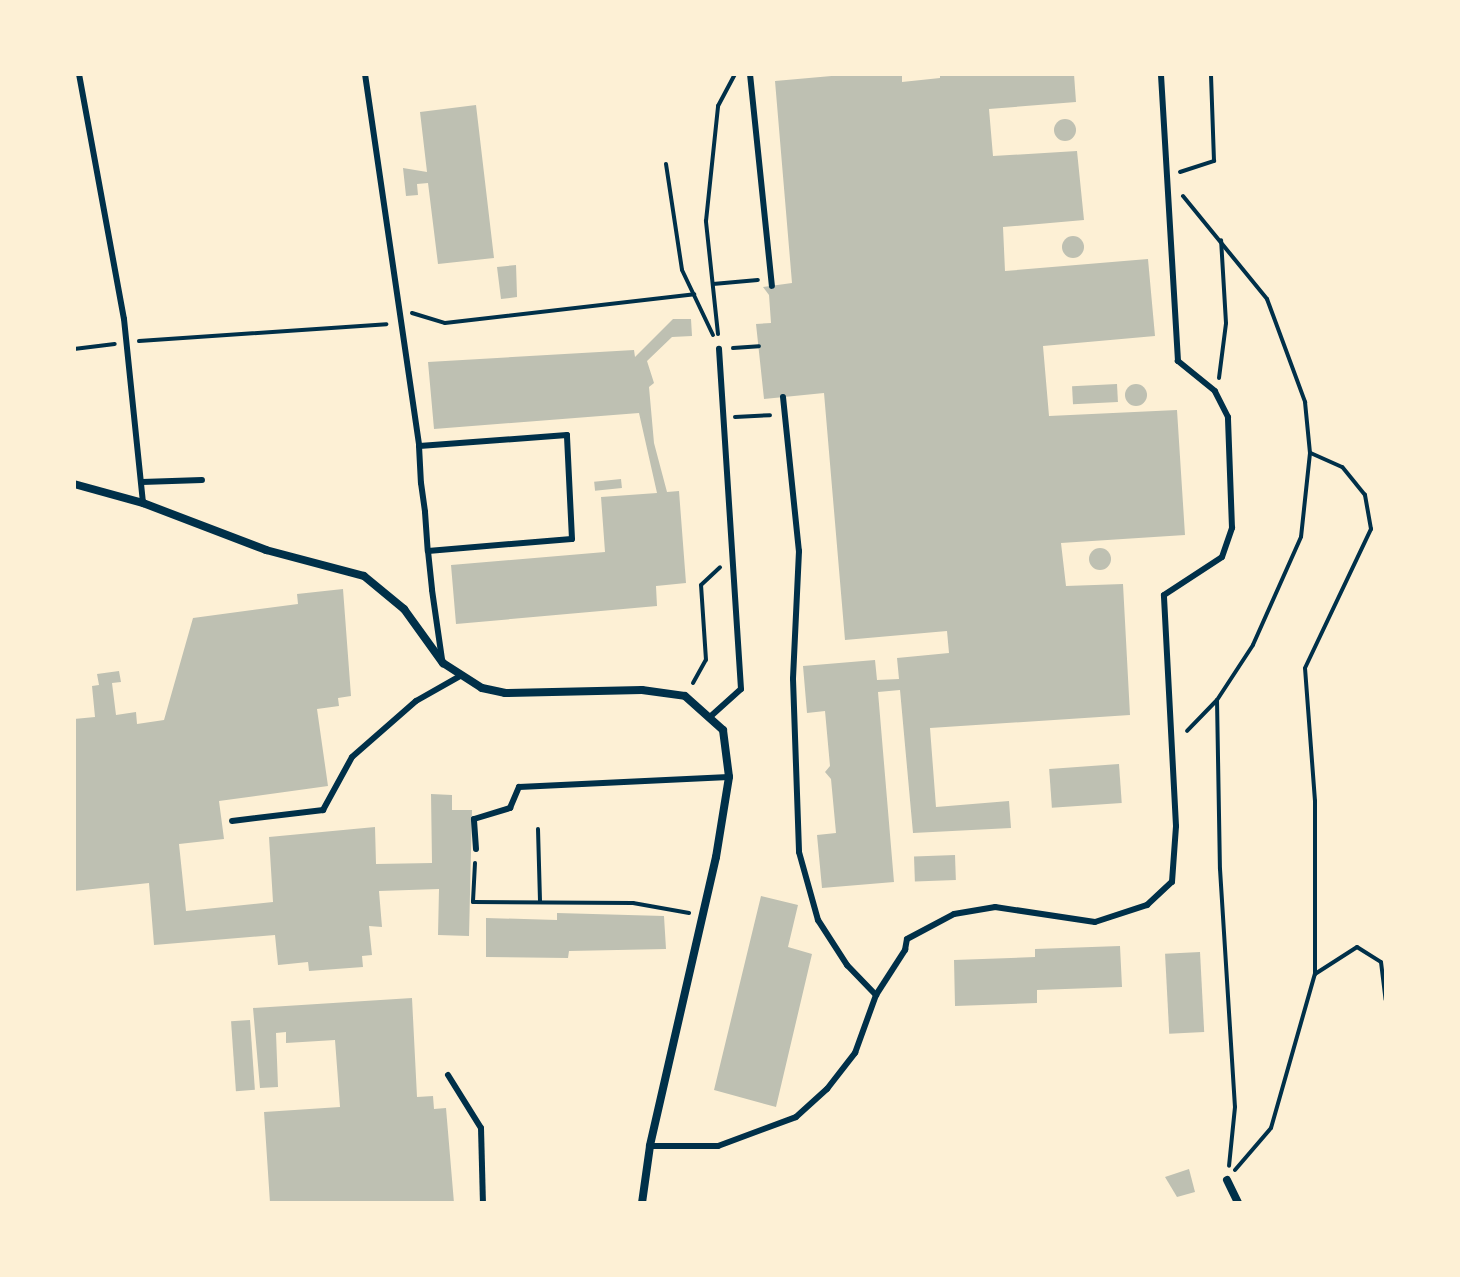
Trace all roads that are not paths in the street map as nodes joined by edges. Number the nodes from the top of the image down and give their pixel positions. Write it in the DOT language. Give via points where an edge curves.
graph roads {
  1 [pos="79,74"];
  2 [pos="365,74"];
  3 [pos="750,74"];
  4 [pos="1161,74"];
  5 [pos="770,282"];
  6 [pos="719,349"];
  7 [pos="783,397"];
  8 [pos="419,446"];
  9 [pos="202,480"];
  10 [pos="142,482"];
  11 [pos="74,484"];
  12 [pos="143,503"];
  13 [pos="428,551"];
  14 [pos="443,663"];
  15 [pos="460,676"];
  16 [pos="711,716"];
  17 [pos="729,777"];
  18 [pos="232,821"];
  19 [pos="476,849"];
  20 [pos="876,995"];
  21 [pos="448,1075"];
  22 [pos="650,1146"];
  23 [pos="1227,1180"];
  24 [pos="483,1203"];
  25 [pos="642,1203"];
  26 [pos="1238,1203"];
  1 -- 10 [label="lane" via="126,342"];
  2 -- 8 [label="lane"];
  3 -- 5 [label="lane"];
  4 -- 20 [label="lane" via="1178,361 1215,391 1228,417 1232,528 1222,557 1164,595 1177,855 1172,882 1147,905 1095,922 995,907 954,914 907,939"];
  6 -- 16 [label="lane" via="741,689"];
  7 -- 20 [label="lane" via="799,551 793,679 799,852 818,920 847,965"];
  8 -- 13 [label="lane"];
  8 -- 13 [label="lane" via="567,435 572,539"];
  9 -- 10 [label="lane"];
  10 -- 12 [label="lane"];
  11 -- 12 [label="street"];
  12 -- 14 [label="street" via="266,550 364,576 404,609"];
  13 -- 14 [label="lane"];
  14 -- 15 [label="street"];
  15 -- 16 [label="street" via="505,693 642,690 685,696"];
  15 -- 18 [label="lane" via="416,701 352,757 323,810"];
  16 -- 17 [label="street" via="723,730"];
  17 -- 19 [label="lane" via="519,787 510,808 474,819"];
  17 -- 22 [label="street" via="705,917"];
  20 -- 22 [label="lane" via="855,1053 796,1117 718,1146"];
  21 -- 24 [label="lane" via="481,1128"];
  22 -- 25 [label="street"];
  23 -- 26 [label="street"];
}
